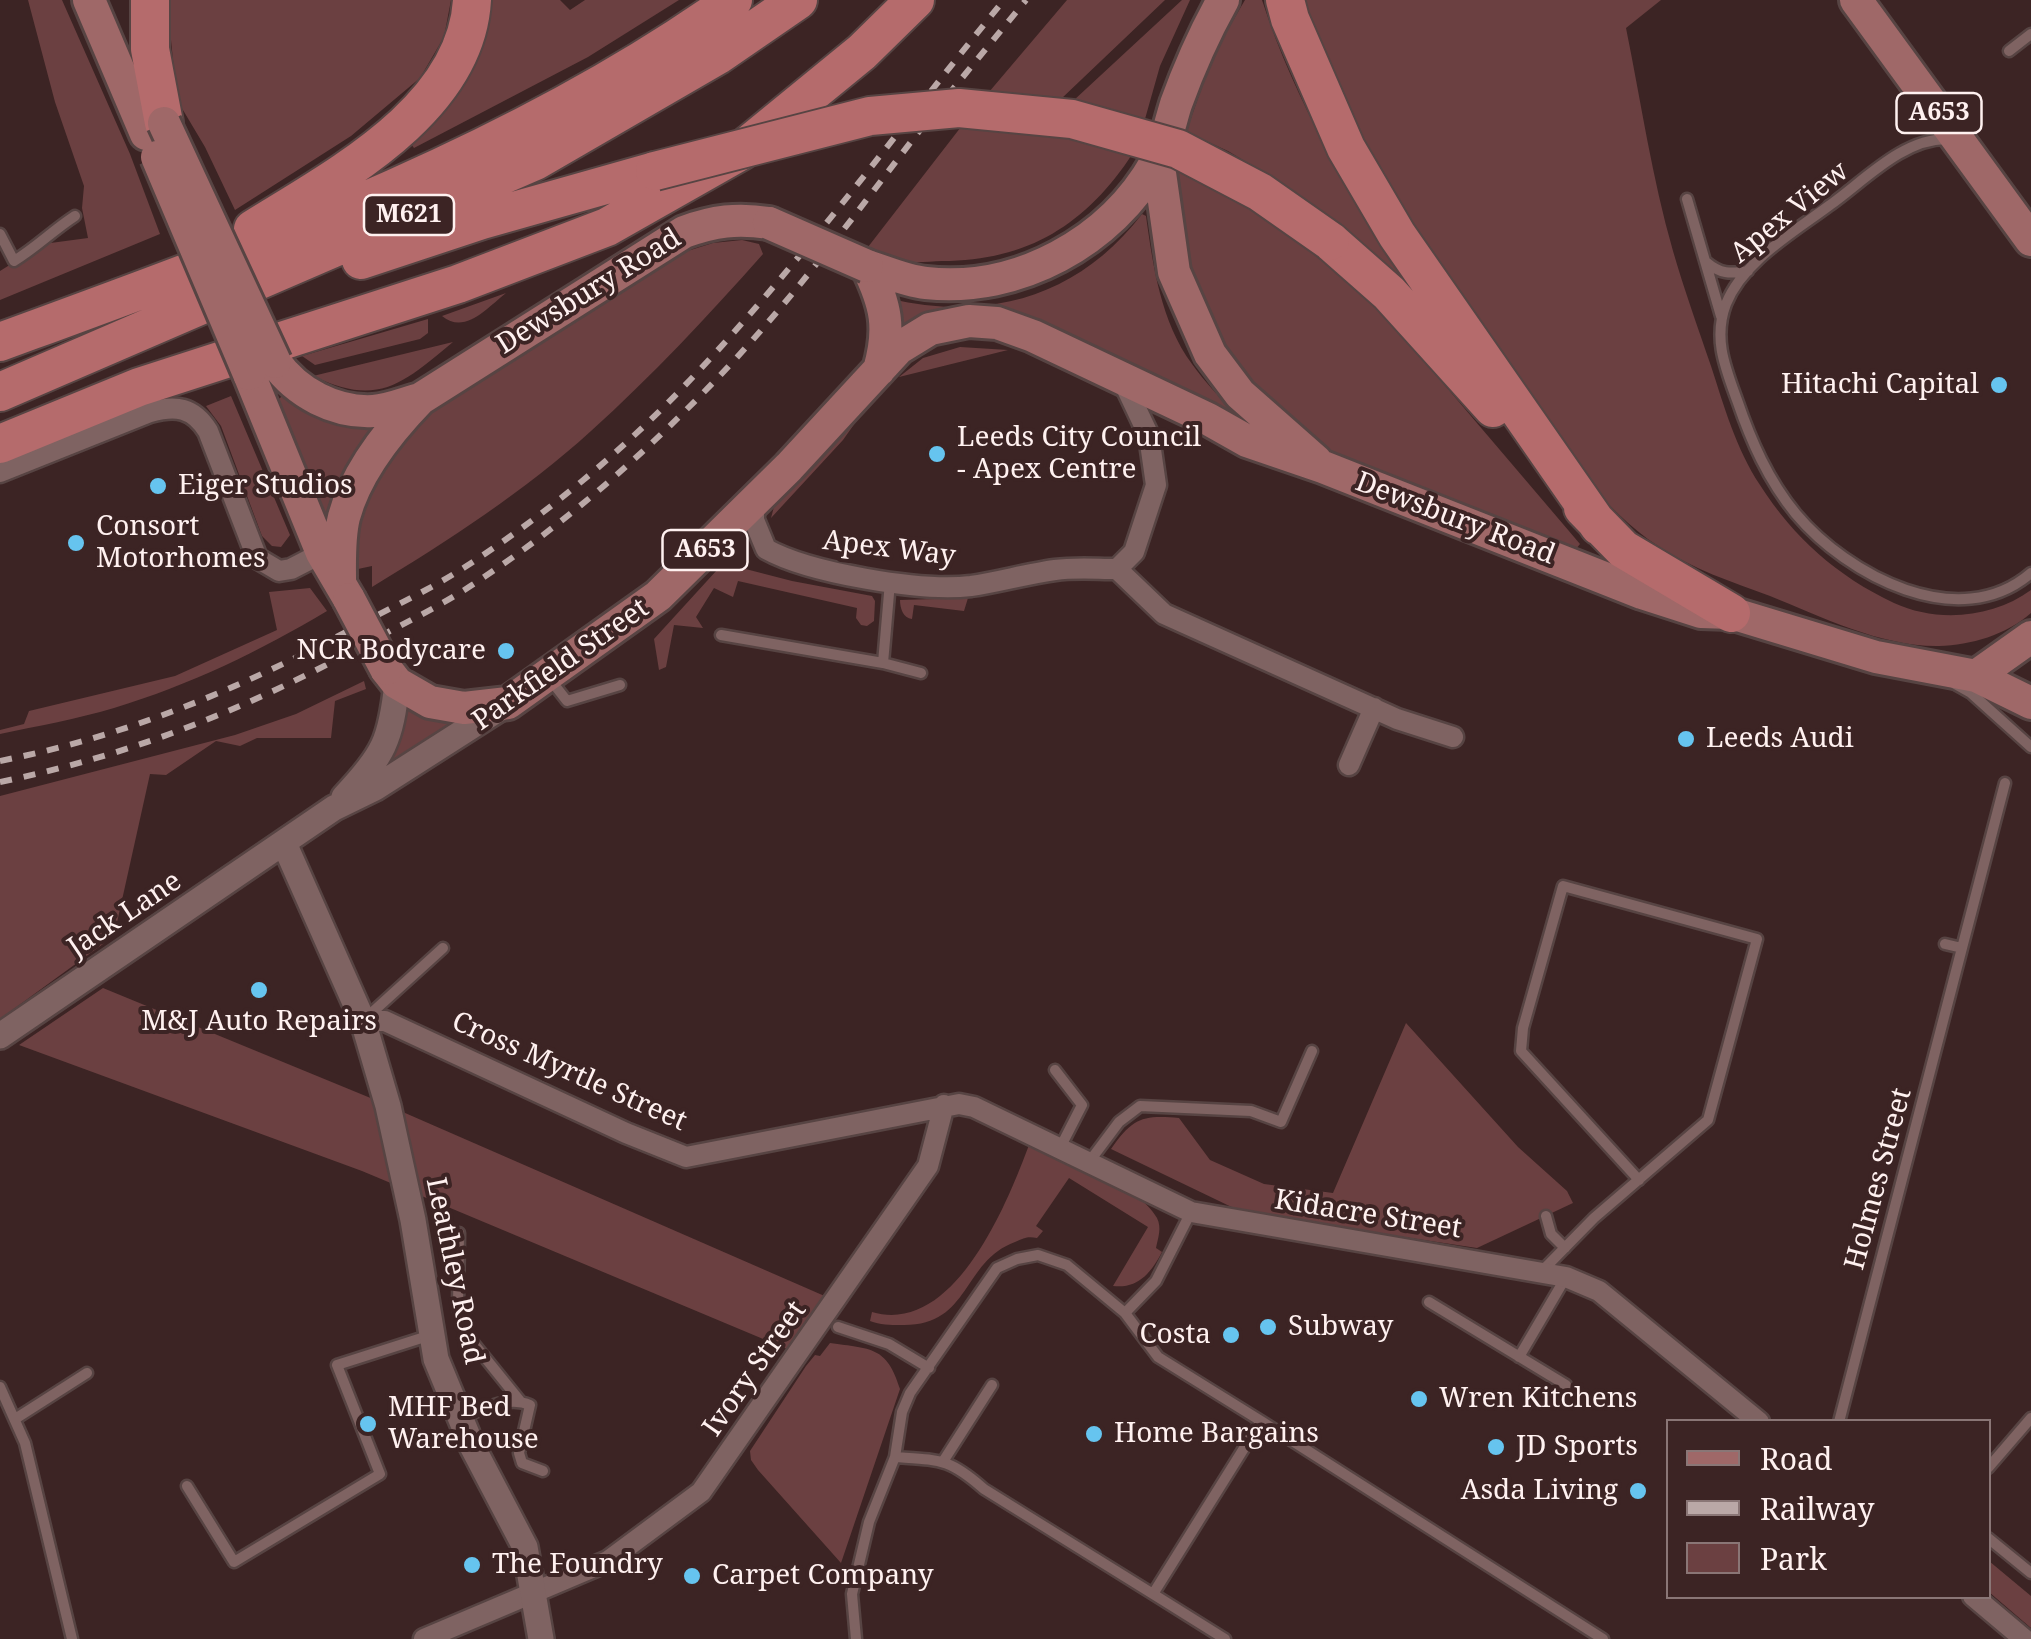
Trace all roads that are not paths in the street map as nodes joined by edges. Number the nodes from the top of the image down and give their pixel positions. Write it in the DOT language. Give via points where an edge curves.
graph roads {
  1 [pos="89,0"];
  2 [pos="113,0"];
  3 [pos="150,0"];
  4 [pos="472,0"];
  5 [pos="733,0"];
  6 [pos="798,0"];
  7 [pos="914,0"];
  8 [pos="1223,0"];
  9 [pos="1285,0"];
  10 [pos="1856,0"];
  11 [pos="2031,34"];
  12 [pos="2009,51"];
  13 [pos="155,128"];
  14 [pos="1959,140"];
  15 [pos="1158,160"];
  16 [pos="1686,199"];
  17 [pos="75,216"];
  18 [pos="0,234"];
  19 [pos="2031,240"];
  20 [pos="1705,261"];
  21 [pos="867,266"];
  22 [pos="1748,270"];
  23 [pos="174,278"];
  24 [pos="1722,317"];
  25 [pos="997,324"];
  26 [pos="0,342"];
  27 [pos="262,368"];
  28 [pos="879,370"];
  29 [pos="1122,379"];
  30 [pos="13,387"];
  31 [pos="420,398"];
  32 [pos="0,444"];
  33 [pos="1323,467"];
  34 [pos="0,472"];
  35 [pos="754,502"];
  36 [pos="1599,526"];
  37 [pos="322,552"];
  38 [pos="1117,569"];
  39 [pos="2031,573"];
  40 [pos="890,581"];
  41 [pos="345,591"];
  42 [pos="1731,612"];
  43 [pos="721,635"];
  44 [pos="2031,638"];
  45 [pos="883,662"];
  46 [pos="1928,668"];
  47 [pos="921,673"];
  48 [pos="547,675"];
  49 [pos="391,676"];
  50 [pos="1976,676"];
  51 [pos="620,685"];
  52 [pos="508,702"];
  53 [pos="2031,702"];
  54 [pos="1374,708"];
  55 [pos="1452,737"];
  56 [pos="2031,746"];
  57 [pos="1348,764"];
  58 [pos="2005,783"];
  59 [pos="334,808"];
  60 [pos="284,844"];
  61 [pos="1945,944"];
  62 [pos="443,948"];
  63 [pos="1962,948"];
  64 [pos="363,1021"];
  65 [pos="0,1036"];
  66 [pos="1312,1051"];
  67 [pos="1055,1070"];
  68 [pos="944,1105"];
  69 [pos="1059,1149"];
  70 [pos="1089,1163"];
  71 [pos="1639,1180"];
  72 [pos="1191,1212"];
  73 [pos="1546,1216"];
  74 [pos="459,1233"];
  75 [pos="1566,1248"];
  76 [pos="1543,1270"];
  77 [pos="1566,1276"];
  78 [pos="1429,1302"];
  79 [pos="1124,1313"];
  80 [pos="838,1326"];
  81 [pos="432,1334"];
  82 [pos="1519,1357"];
  83 [pos="929,1368"];
  84 [pos="87,1373"];
  85 [pos="1566,1384"];
  86 [pos="992,1385"];
  87 [pos="0,1387"];
  88 [pos="520,1401"];
  89 [pos="460,1418"];
  90 [pos="2031,1418"];
  91 [pos="15,1419"];
  92 [pos="1754,1419"];
  93 [pos="1840,1419"];
  94 [pos="1262,1421"];
  95 [pos="895,1457"];
  96 [pos="944,1460"];
  97 [pos="1991,1465"];
  98 [pos="543,1471"];
  99 [pos="187,1486"];
  100 [pos="1991,1540"];
  101 [pos="2031,1572"];
  102 [pos="534,1592"];
  103 [pos="1153,1594"];
  104 [pos="1976,1599"];
  105 [pos="72,1639"];
  106 [pos="424,1639"];
  107 [pos="540,1639"];
  108 [pos="856,1639"];
  109 [pos="1225,1639"];
  110 [pos="1602,1639"];
  111 [pos="2024,1639"];
  1 -- 13 [label="main road, Dewsbury Road / A653"];
  2 -- 13 [label="main road, Dewsbury Road / A653"];
  3 -- 13 [label="highway"];
  4 -- 23 [label="highway" via="465,41 422,108 346,170"];
  5 -- 23 [label="highway, M621" via="588,92 492,140"];
  6 -- 30 [label="highway, M621" via="718,55 535,161"];
  7 -- 32 [label="highway" via="741,151 607,227 388,308 139,387"];
  8 -- 15 [label="main road, Dewsbury Road / A653" via="1202,36"];
  9 -- 36 [label="highway" via="1346,148 1397,235"];
  10 -- 14 [label="main road, A653"];
  11 -- 12 [label="lane"];
  13 -- 27 [label="main road, Dewsbury Road / A653, bridge"];
  14 -- 19 [label="main road, A653"];
  14 -- 22 [label="lane, Apex View" via="1914,145"];
  15 -- 21 [label="main road, Dewsbury Road / A653" via="1108,224 1050,264 971,283 924,283"];
  15 -- 33 [label="main road, A653" via="1174,272 1210,354 1240,394"];
  16 -- 20 [label="lane"];
  17 -- 18 [label="lane" via="14,261"];
  20 -- 22 [label="lane" via="1729,274"];
  20 -- 24 [label="lane"];
  21 -- 28 [label="main road" via="883,299 887,341"];
  21 -- 31 [label="main road, Dewsbury Road / A653, bridge" via="769,224 713,221 684,232"];
  22 -- 24 [label="lane, Apex View"];
  23 -- 26 [label="highway, M621"];
  24 -- 39 [label="lane" via="1724,364 1757,453 1782,495 1824,543 1879,578 1934,597 1991,594"];
  25 -- 28 [label="main road, Parkfield Street / A653" via="930,328"];
  25 -- 29 [label="main road, Dewsbury Road / A653"];
  27 -- 31 [label="main road, Dewsbury Road / A653" via="347,410 376,411"];
  27 -- 37 [label="main road, Dewsbury Road / A653"];
  28 -- 35 [label="main road, Parkfield Street / A653"];
  29 -- 33 [label="main road, Dewsbury Road / A653" via="1246,442"];
  29 -- 38 [label="street" via="1149,436 1156,485 1134,552"];
  30 -- 36 [label="highway, bridge" via="482,220 870,116 959,108 1072,119 1178,149 1260,192 1389,293"];
  31 -- 41 [label="main road, A653" via="393,426 344,516"];
  33 -- 42 [label="main road, Dewsbury Road / A653" via="1642,592 1702,612"];
  34 -- 37 [label="street" via="150,412 181,408 208,431 258,558 279,571 291,570"];
  35 -- 40 [label="street, Apex Way" via="766,549 806,566"];
  35 -- 48 [label="main road, Parkfield Street / A653" via="658,596"];
  36 -- 42 [label="highway" via="1623,549"];
  37 -- 41 [label="main road, Dewsbury Road / A653"];
  38 -- 40 [label="street, Apex Way" via="1058,570 967,586"];
  38 -- 54 [label="street" via="1164,614"];
  40 -- 45 [label="lane"];
  41 -- 49 [label="main road, Dewsbury Road / A653, bridge"];
  42 -- 46 [label="main road, Dewsbury Road / A653"];
  43 -- 45 [label="lane"];
  44 -- 50 [label="main road"];
  45 -- 47 [label="lane"];
  46 -- 50 [label="main road, Dewsbury Road / A653"];
  46 -- 56 [label="lane, Dewsbury Road" via="1971,694"];
  48 -- 51 [label="lane" via="567,700"];
  48 -- 52 [label="main road, Parkfield Street / A653"];
  49 -- 52 [label="main road, A653" via="430,702 464,708"];
  49 -- 59 [label="street, Parkfield Street" via="393,723 383,750"];
  50 -- 53 [label="main road, Dewsbury Road / A653"];
  52 -- 59 [label="street, Parkfield Street"];
  54 -- 55 [label="street"];
  54 -- 57 [label="street"];
  58 -- 63 [label="lane, Holmes Street"];
  59 -- 60 [label="street, Parkfield Street"];
  60 -- 64 [label="street"];
  60 -- 65 [label="street, Jack Lane"];
  61 -- 63 [label="lane"];
  62 -- 64 [label="lane"];
  63 -- 93 [label="lane, Holmes Street"];
  64 -- 68 [label="street, Cross Myrtle Street" via="384,1021 686,1157"];
  64 -- 81 [label="street, Leathley Road" via="388,1106"];
  66 -- 70 [label="lane" via="1281,1122 1251,1110 1140,1106"];
  67 -- 69 [label="lane" via="1082,1105"];
  68 -- 69 [label="street, Kidacre Street" via="974,1107"];
  68 -- 102 [label="street, Ivory Street" via="928,1166 701,1492 608,1561"];
  69 -- 70 [label="street, Kidacre Street"];
  70 -- 72 [label="street, Kidacre Street"];
  71 -- 71 [label="lane" via="1708,1120 1756,938 1563,886 1521,1050"];
  71 -- 75 [label="lane"];
  72 -- 76 [label="street, Kidacre Street"];
  72 -- 79 [label="lane" via="1156,1282"];
  73 -- 75 [label="lane"];
  74 -- 88 [label="lane" via="458,1308 470,1340"];
  75 -- 76 [label="lane"];
  76 -- 77 [label="street, Kidacre Street"];
  77 -- 82 [label="lane"];
  77 -- 92 [label="street, Kidacre Street" via="1599,1292"];
  78 -- 82 [label="lane"];
  79 -- 83 [label="lane" via="1067,1265 1038,1255 1017,1259 997,1268"];
  79 -- 94 [label="lane" via="1158,1357"];
  80 -- 83 [label="lane" via="889,1344"];
  81 -- 89 [label="street, Leathley Road"];
  81 -- 99 [label="lane" via="337,1364 380,1474 234,1562"];
  82 -- 85 [label="lane"];
  83 -- 95 [label="lane" via="906,1403"];
  84 -- 91 [label="lane"];
  86 -- 96 [label="lane"];
  87 -- 91 [label="lane"];
  88 -- 89 [label="lane"];
  88 -- 98 [label="lane" via="530,1405 519,1454 522,1463"];
  89 -- 102 [label="street, Leathley Road" via="525,1547"];
  90 -- 97 [label="lane"];
  91 -- 105 [label="lane"];
  94 -- 103 [label="lane"];
  94 -- 110 [label="lane"];
  95 -- 96 [label="lane"];
  95 -- 108 [label="lane" via="869,1522 852,1594"];
  96 -- 103 [label="lane"];
  100 -- 101 [label="lane"];
  102 -- 106 [label="street, Ivory Street"];
  102 -- 107 [label="street, Leathley Road"];
  103 -- 109 [label="lane"];
  104 -- 111 [label="street"];
}
